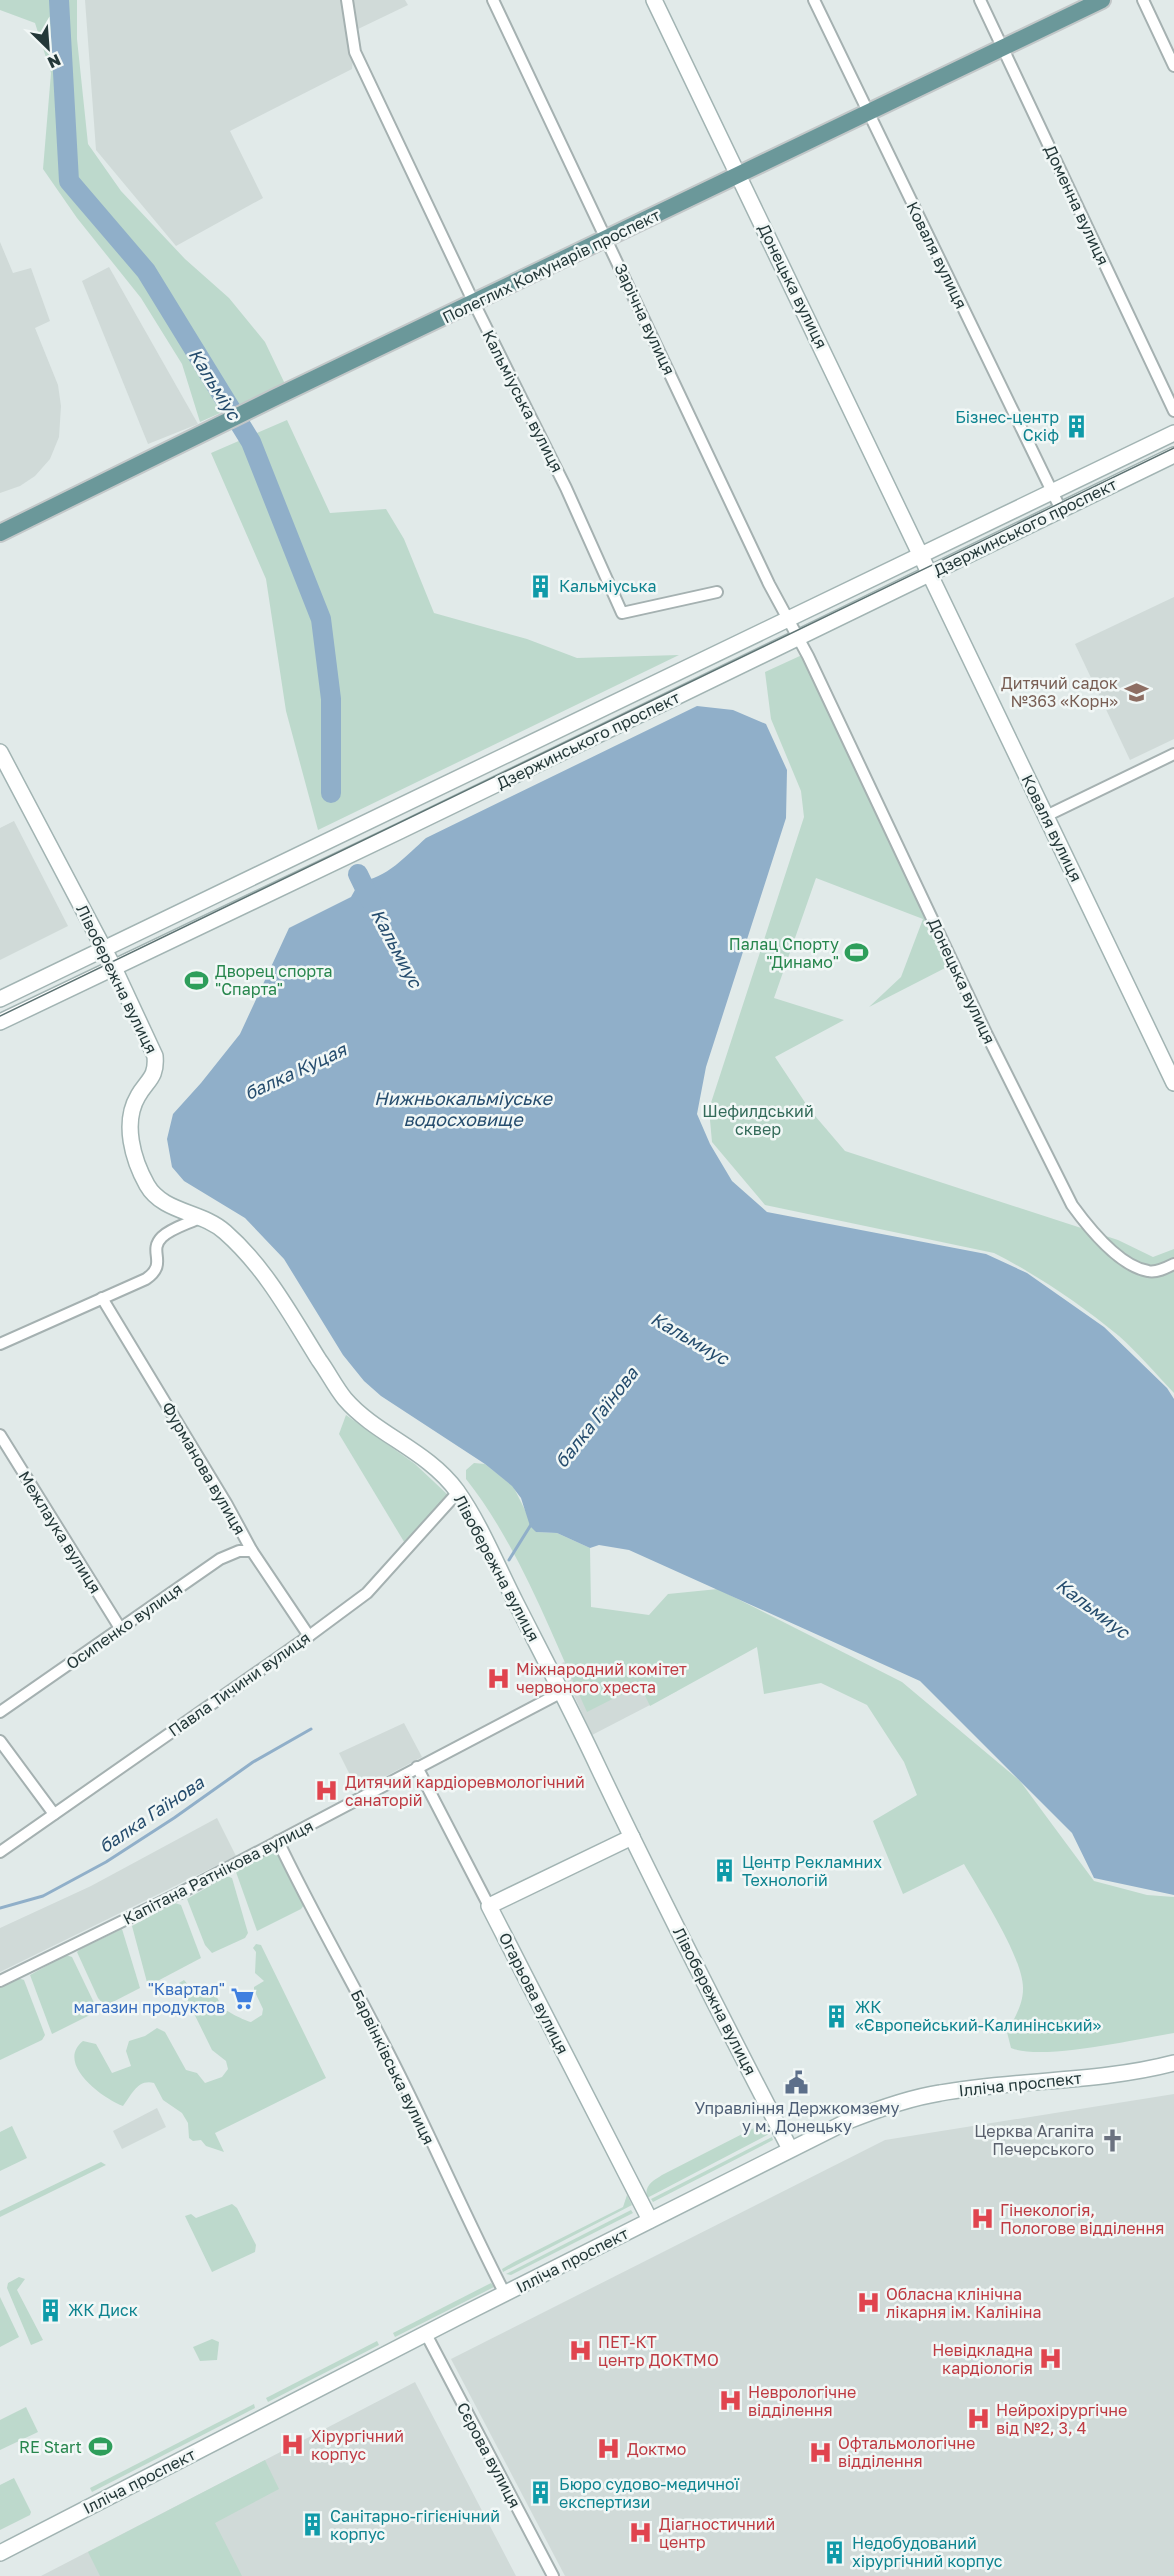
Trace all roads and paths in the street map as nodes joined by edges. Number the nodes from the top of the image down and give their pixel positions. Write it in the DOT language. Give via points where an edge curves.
graph roads {
  1 [pos="347,0"];
  2 [pos="493,0"];
  3 [pos="654,0"];
  4 [pos="814,0"];
  5 [pos="980,0"];
  6 [pos="1102,0"];
  7 [pos="1143,0"];
  8 [pos="1002,47"];
  9 [pos="1174,66"];
  10 [pos="868,112"];
  11 [pos="739,174"];
  12 [pos="608,239"];
  13 [pos="474,303"];
  14 [pos="1174,411"];
  15 [pos="1174,433"];
  16 [pos="1174,455"];
  17 [pos="1052,492"];
  18 [pos="1061,510"];
  19 [pos="0,533"];
  20 [pos="922,554"];
  21 [pos="931,573"];
  22 [pos="717,592"];
  23 [pos="789,619"];
  24 [pos="798,637"];
  25 [pos="0,752"];
  26 [pos="1174,754"];
  27 [pos="1046,816"];
  28 [pos="104,949"];
  29 [pos="114,968"];
  30 [pos="0,999"];
  31 [pos="0,1022"];
  32 [pos="1174,1083"];
  33 [pos="201,1217"];
  34 [pos="1174,1264"];
  35 [pos="102,1298"];
  36 [pos="0,1344"];
  37 [pos="0,1435"];
  38 [pos="458,1492"];
  39 [pos="252,1551"];
  40 [pos="120,1628"];
  41 [pos="309,1636"];
  42 [pos="562,1692"];
  43 [pos="0,1712"];
  44 [pos="0,1741"];
  45 [pos="417,1767"];
  46 [pos="54,1814"];
  47 [pos="632,1837"];
  48 [pos="278,1842"];
  49 [pos="0,1852"];
  50 [pos="489,1906"];
  51 [pos="0,1981"];
  52 [pos="1174,2063"];
  53 [pos="790,2149"];
  54 [pos="650,2220"];
  55 [pos="505,2294"];
  56 [pos="426,2334"];
  57 [pos="0,2553"];
  58 [pos="553,2576"];
  1 -- 13 [label="street, Кальміуська вулиця" via="356,52"];
  2 -- 12 [label="street, Зарічна вулиця"];
  3 -- 11 [label="street, Донецька вулиця"];
  4 -- 10 [label="street, Коваля вулиця"];
  5 -- 8 [label="street, Доменна вулиця"];
  6 -- 8 [label="main road, Полеглих Комунарів проспект"];
  7 -- 9 [label="street"];
  8 -- 10 [label="main road, Полеглих Комунарів проспект"];
  8 -- 14 [label="street, Доменна вулиця"];
  10 -- 11 [label="main road, Полеглих Комунарів проспект"];
  10 -- 17 [label="street, Коваля вулиця"];
  11 -- 12 [label="main road, Полеглих Комунарів проспект"];
  11 -- 20 [label="street, Донецька вулиця"];
  12 -- 13 [label="main road, Полеглих Комунарів проспект"];
  12 -- 23 [label="street, Зарічна вулиця" via="769,584"];
  13 -- 19 [label="main road, Полеглих Комунарів проспект"];
  13 -- 22 [label="street, Кальміуська вулиця" via="566,488 622,613"];
  15 -- 17 [label="street, Дзержинського проспект"];
  16 -- 18 [label="street, Дзержинського проспект"];
  17 -- 18 [label="street, Коваля вулиця"];
  17 -- 20 [label="street, Дзержинського проспект"];
  18 -- 21 [label="street, Дзержинського проспект"];
  20 -- 21 [label="street, Донецька вулиця"];
  20 -- 23 [label="street, Дзержинського проспект"];
  21 -- 24 [label="street, Дзержинського проспект"];
  21 -- 27 [label="street, Коваля вулиця"];
  23 -- 24 [label="street, Зарічна вулиця"];
  23 -- 28 [label="street, Дзержинського проспект"];
  24 -- 29 [label="street, Дзержинського проспект"];
  24 -- 34 [label="street, Донецька вулиця" via="1072,1205 1090,1230 1136,1267 1149,1272"];
  25 -- 28 [label="street, Лівобережна вулиця"];
  26 -- 27 [label="street"];
  27 -- 32 [label="street, Коваля вулиця"];
  28 -- 29 [label="street, Лівобережна вулиця"];
  28 -- 30 [label="street, Дзержинського проспект"];
  29 -- 31 [label="street, Дзержинського проспект"];
  29 -- 33 [label="street, Лівобережна вулиця" via="155,1056 153,1076 138,1095 132,1113 130,1130 135,1160 153,1194"];
  33 -- 35 [label="street" via="162,1238 157,1247 156,1272"];
  33 -- 38 [label="street, Лівобережна вулиця" via="224,1230 260,1268 345,1399 422,1455"];
  35 -- 36 [label="street"];
  35 -- 39 [label="street, Фурманова вулиця"];
  37 -- 40 [label="street, Межлаука вулиця"];
  38 -- 41 [label="street, Павла Тичини вулиця" via="367,1593"];
  38 -- 42 [label="street, Лівобережна вулиця"];
  39 -- 40 [label="street, Осипенко вулиця" via="239,1551 220,1559"];
  39 -- 41 [label="street, Фурманова вулиця"];
  40 -- 43 [label="street, Осипенко вулиця"];
  41 -- 46 [label="street, Павла Тичини вулиця"];
  42 -- 45 [label="street, Капітана Ратнікова вулиця"];
  42 -- 47 [label="street, Лівобережна вулиця"];
  44 -- 46 [label="street"];
  45 -- 48 [label="street, Капітана Ратнікова вулиця"];
  45 -- 50 [label="street, Огарьова вулиця"];
  46 -- 49 [label="street, Павла Тичини вулиця"];
  47 -- 50 [label="street"];
  47 -- 53 [label="street, Лівобережна вулиця"];
  48 -- 51 [label="street, Капітана Ратнікова вулиця"];
  48 -- 55 [label="street, Барвінківська вулиця" via="406,2088"];
  50 -- 54 [label="street, Огарьова вулиця"];
  52 -- 53 [label="street, Ілліча проспект" via="1107,2075 941,2092 848,2121"];
  53 -- 54 [label="street, Ілліча проспект"];
  54 -- 55 [label="street, Ілліча проспект"];
  55 -- 56 [label="street, Ілліча проспект"];
  56 -- 57 [label="street, Ілліча проспект"];
  56 -- 58 [label="street, Сєрова вулиця"];
}
